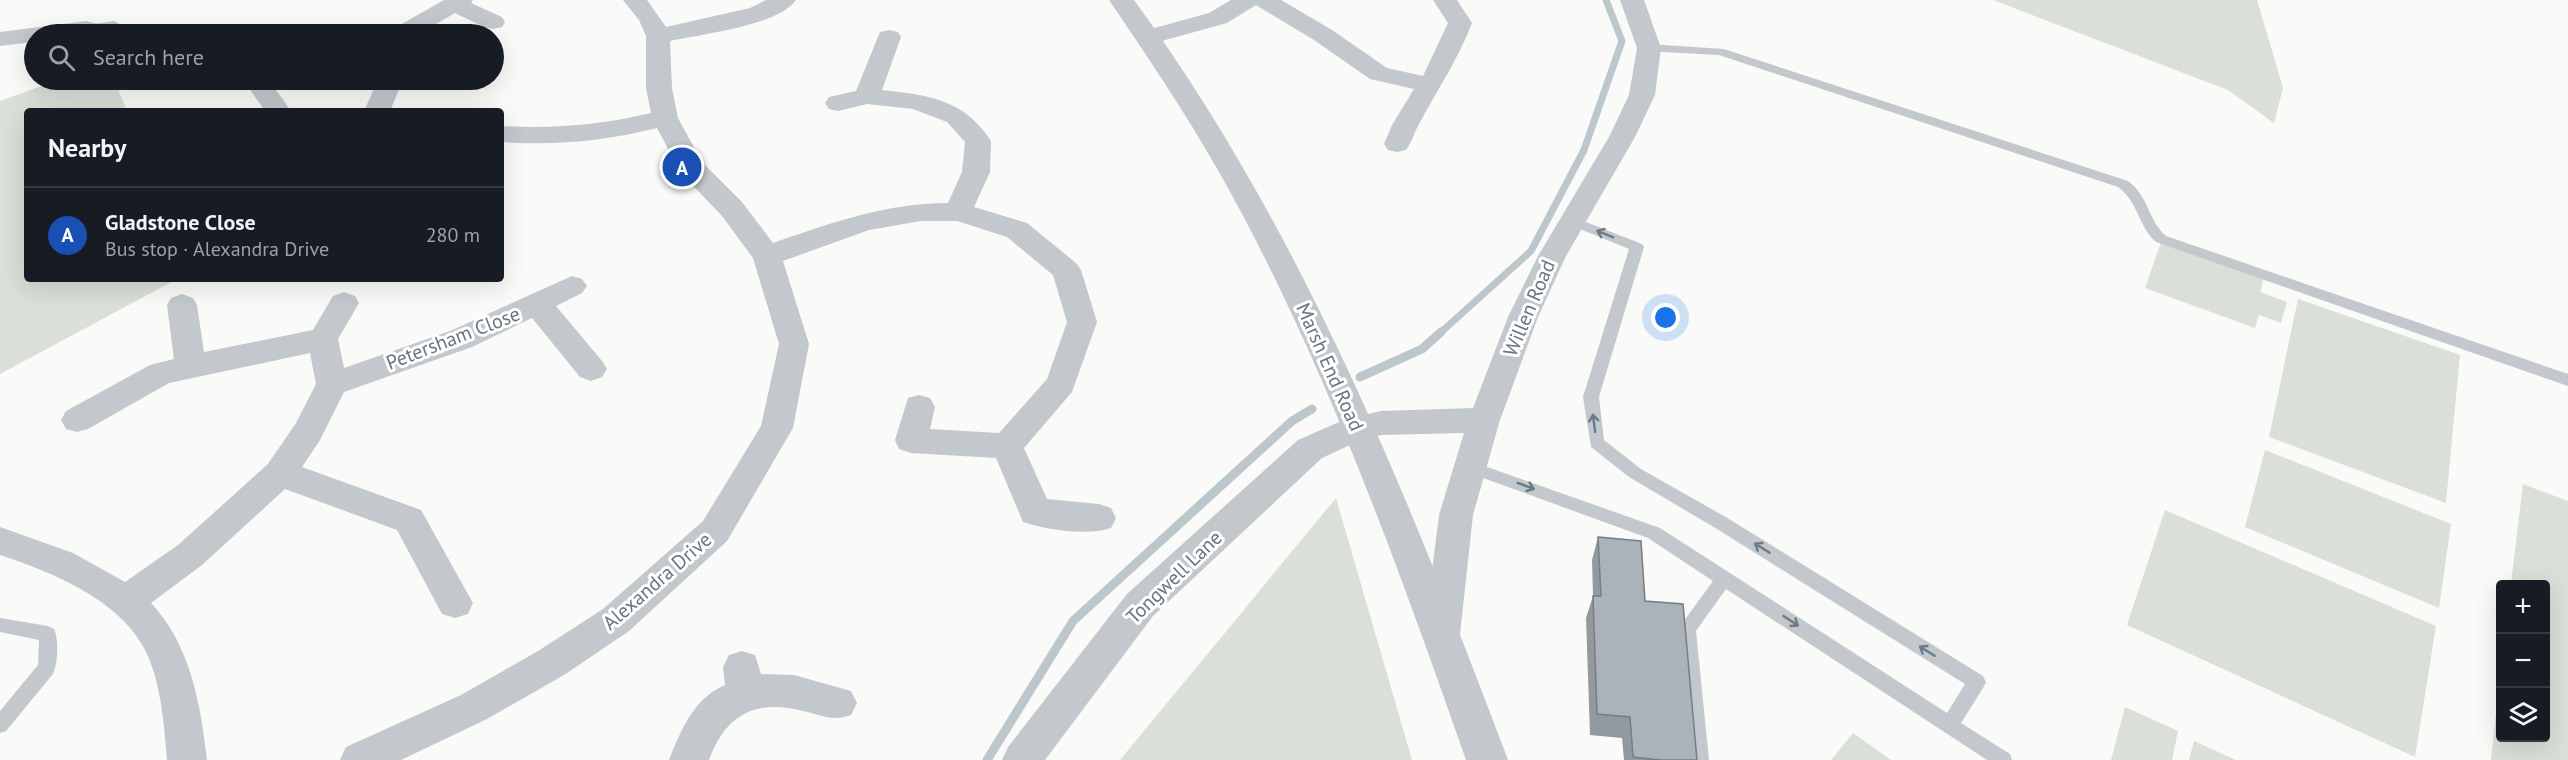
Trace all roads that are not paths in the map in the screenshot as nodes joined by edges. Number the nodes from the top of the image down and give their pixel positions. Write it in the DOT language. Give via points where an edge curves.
graph roads {
  1 [pos="635,0"];
  2 [pos="784,0"];
  3 [pos="1121,0"];
  4 [pos="1248,0"];
  5 [pos="1264,0"];
  6 [pos="1446,0"];
  7 [pos="1632,0"];
  8 [pos="458,2"];
  9 [pos="494,22"];
  10 [pos="420,24"];
  11 [pos="24,36"];
  12 [pos="658,36"];
  13 [pos="889,37"];
  14 [pos="1149,37"];
  15 [pos="0,39"];
  16 [pos="1649,48"];
  17 [pos="1430,85"];
  18 [pos="263,90"];
  19 [pos="386,90"];
  20 [pos="867,96"];
  21 [pos="838,103"];
  22 [pos="276,108"];
  23 [pos="378,108"];
  24 [pos="666,118"];
  25 [pos="504,134"];
  26 [pos="1397,144"];
  27 [pos="958,212"];
  28 [pos="1573,221"];
  29 [pos="767,256"];
  30 [pos="572,286"];
  31 [pos="344,303"];
  32 [pos="182,305"];
  33 [pos="538,305"];
  34 [pos="323,339"];
  35 [pos="191,366"];
  36 [pos="591,369"];
  37 [pos="2568,380"];
  38 [pos="332,384"];
  39 [pos="919,407"];
  40 [pos="77,420"];
  41 [pos="1484,420"];
  42 [pos="1357,428"];
  43 [pos="1007,447"];
  44 [pos="1470,467"];
  45 [pos="280,473"];
  46 [pos="1099,518"];
  47 [pos="0,541"];
  48 [pos="1725,578"];
  49 [pos="126,601"];
  50 [pos="455,603"];
  51 [pos="0,625"];
  52 [pos="1442,634"];
  53 [pos="838,703"];
  54 [pos="1950,724"];
  55 [pos="0,725"];
  56 [pos="187,760"];
  57 [pos="360,760"];
  58 [pos="688,760"];
  59 [pos="1022,760"];
  60 [pos="1487,760"];
  61 [pos="1700,760"];
  62 [pos="2003,760"];
  1 -- 12 [label="street, Alexandra Drive"];
  2 -- 12 [label="street" via="758,14"];
  3 -- 14 [label="street, Marsh End Road"];
  4 -- 14 [label="street" via="1218,18"];
  5 -- 17 [label="street" via="1379,74"];
  6 -- 17 [label="street" via="1460,23"];
  7 -- 16 [label="street, Willen Road"];
  8 -- 9 [label="street"];
  8 -- 10 [label="street"];
  11 -- 15 [label="street"];
  12 -- 24 [label="street, Alexandra Drive" via="659,88"];
  13 -- 20 [label="street"];
  14 -- 42 [label="street, Marsh End Road" via="1168,62 1252,205 1312,324"];
  16 -- 28 [label="street, Willen Road" via="1642,95"];
  16 -- 37 [label="lane" via="1720,52 2123,184 2138,196 2146,225 2161,239"];
  17 -- 26 [label="street"];
  18 -- 22 [label="street"];
  19 -- 23 [label="street"];
  20 -- 21 [label="street"];
  20 -- 27 [label="street" via="917,102 956,116 978,141 976,172"];
  24 -- 25 [label="street" via="548,138"];
  24 -- 29 [label="street, Alexandra Drive" via="691,167 732,209"];
  27 -- 29 [label="street" via="921,212 865,221"];
  27 -- 43 [label="street" via="1017,230 1066,270 1082,322 1061,384"];
  28 -- 41 [label="street, Willen Road" via="1523,317"];
  54 -- 28 [label="lane, one-way" via="1977,682 1635,473 1597,443 1591,397 1637,247"];
  29 -- 57 [label="street, Alexandra Drive" via="794,344 777,428 715,531 616,620 551,663 474,707"];
  30 -- 33 [label="street, Petersham Close"];
  31 -- 34 [label="street"];
  32 -- 35 [label="street"];
  33 -- 36 [label="street"];
  33 -- 38 [label="street, Petersham Close" via="461,339"];
  34 -- 35 [label="street"];
  34 -- 38 [label="street"];
  35 -- 40 [label="street" via="161,374"];
  38 -- 45 [label="street"];
  39 -- 43 [label="street" via="911,440"];
  41 -- 42 [label="street, Tongwell Lane" via="1381,423"];
  41 -- 44 [label="street, Willen Road"];
  42 -- 52 [label="street, Marsh End Road"];
  42 -- 59 [label="street, Tongwell Lane" via="1310,449 1140,605"];
  43 -- 46 [label="street" via="1035,512"];
  44 -- 48 [label="lane, one-way" via="1654,533"];
  44 -- 52 [label="street, Willen Road" via="1456,515"];
  45 -- 49 [label="street" via="190,555"];
  45 -- 50 [label="street" via="409,520"];
  47 -- 49 [label="street" via="33,551"];
  48 -- 54 [label="lane, one-way"];
  48 -- 61 [label="lane" via="1687,629"];
  49 -- 56 [label="street" via="151,626 170,670 184,723"];
  51 -- 55 [label="lane" via="48,634 47,668"];
  52 -- 60 [label="street, Marsh End Road"];
  53 -- 58 [label="street" via="743,680 698,733"];
  54 -- 62 [label="lane"];
}
